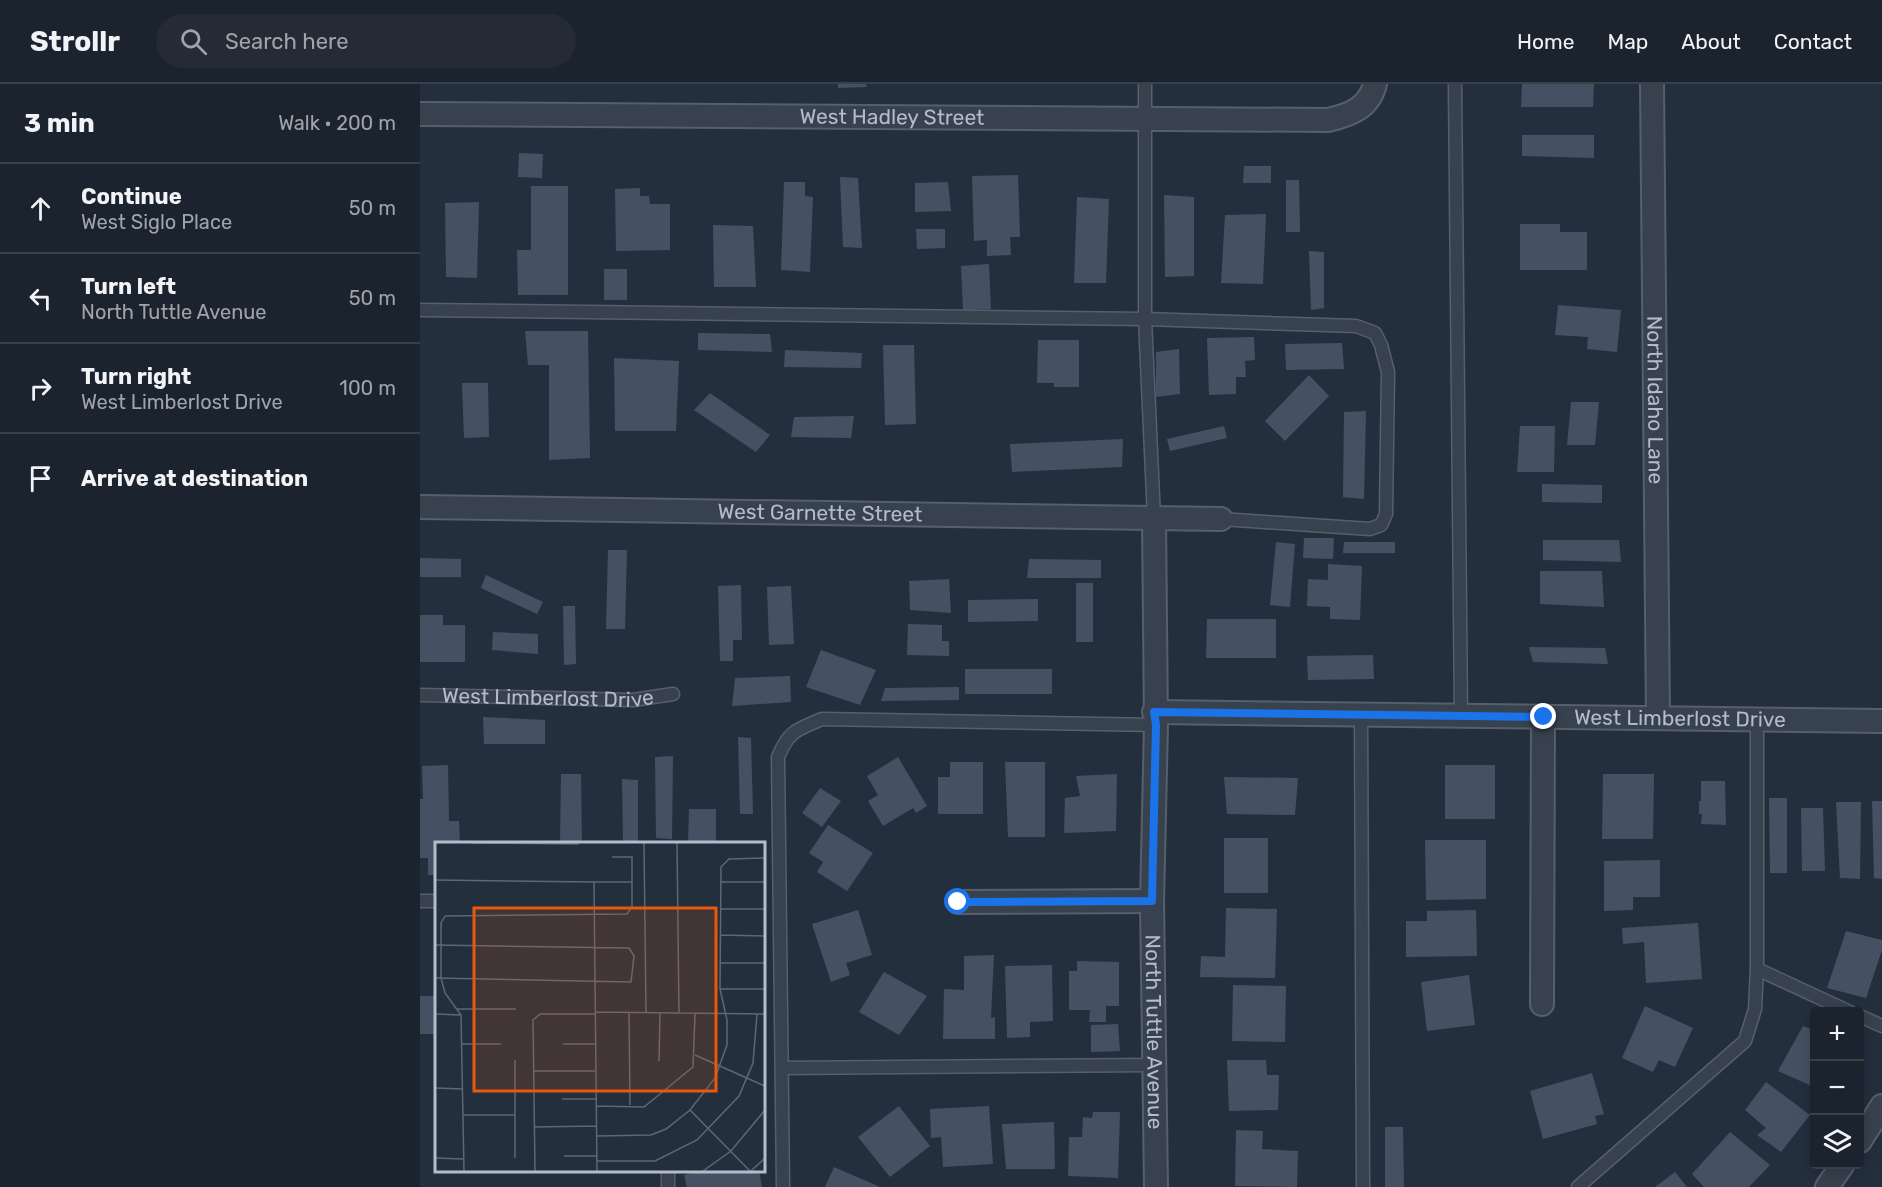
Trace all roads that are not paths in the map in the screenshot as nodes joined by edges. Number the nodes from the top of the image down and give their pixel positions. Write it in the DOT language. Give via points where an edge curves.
graph roads {
  1 [pos="1145,84"];
  2 [pos="1375,84"];
  3 [pos="1455,84"];
  4 [pos="1652,84"];
  5 [pos="420,114"];
  6 [pos="1144,120"];
  7 [pos="420,310"];
  8 [pos="1145,319"];
  9 [pos="420,507"];
  10 [pos="1154,518"];
  11 [pos="1221,519"];
  12 [pos="673,694"];
  13 [pos="420,695"];
  14 [pos="1361,715"];
  15 [pos="1461,716"];
  16 [pos="1544,717"];
  17 [pos="1658,718"];
  18 [pos="1155,719"];
  19 [pos="1757,720"];
  20 [pos="1882,722"];
  21 [pos="1152,901"];
  22 [pos="958,902"];
  23 [pos="1757,969"];
  24 [pos="1542,1004"];
  25 [pos="1841,1007"];
  26 [pos="1864,1018"];
  27 [pos="1882,1026"];
  28 [pos="1154,1065"];
  29 [pos="782,1068"];
  30 [pos="1882,1106"];
  31 [pos="1864,1135"];
  32 [pos="1840,1169"];
  33 [pos="783,1187"];
  34 [pos="1156,1187"];
  35 [pos="1363,1187"];
  36 [pos="1578,1187"];
  37 [pos="1827,1187"];
  1 -- 6 [label="lane"];
  2 -- 6 [label="street, West Hadley Street" via="1362,107 1347,116 1328,120"];
  3 -- 15 [label="lane"];
  4 -- 17 [label="street, North Idaho Lane"];
  5 -- 6 [label="street, West Hadley Street"];
  6 -- 8 [label="lane"];
  7 -- 8 [label="lane"];
  8 -- 10 [label="lane"];
  8 -- 11 [label="lane" via="1356,326 1375,333 1382,345 1388,372 1386,514 1381,525 1370,529"];
  9 -- 10 [label="street, West Garnette Street"];
  10 -- 11 [label="street, West Garnette Street"];
  10 -- 18 [label="street, North Tuttle Avenue"];
  12 -- 13 [label="lane, West Limberlost Drive" via="633,700"];
  14 -- 15 [label="street, West Limberlost Drive"];
  14 -- 18 [label="street, West Limberlost Drive"];
  14 -- 35 [label="lane"];
  15 -- 16 [label="street, West Limberlost Drive"];
  16 -- 17 [label="street, West Limberlost Drive"];
  16 -- 24 [label="street"];
  17 -- 19 [label="street, West Limberlost Drive"];
  18 -- 21 [label="street, North Tuttle Avenue"];
  18 -- 29 [label="lane" via="822,719 785,739 778,757"];
  19 -- 20 [label="street, West Limberlost Drive"];
  19 -- 23 [label="lane"];
  21 -- 22 [label="street"];
  21 -- 28 [label="street, North Tuttle Avenue"];
  23 -- 25 [label="lane"];
  23 -- 36 [label="lane" via="1755,1009 1745,1041"];
  26 -- 27 [label="lane"];
  28 -- 29 [label="lane"];
  28 -- 34 [label="street, North Tuttle Avenue"];
  29 -- 33 [label="lane"];
  30 -- 31 [label="street"];
  32 -- 37 [label="street"];
}
